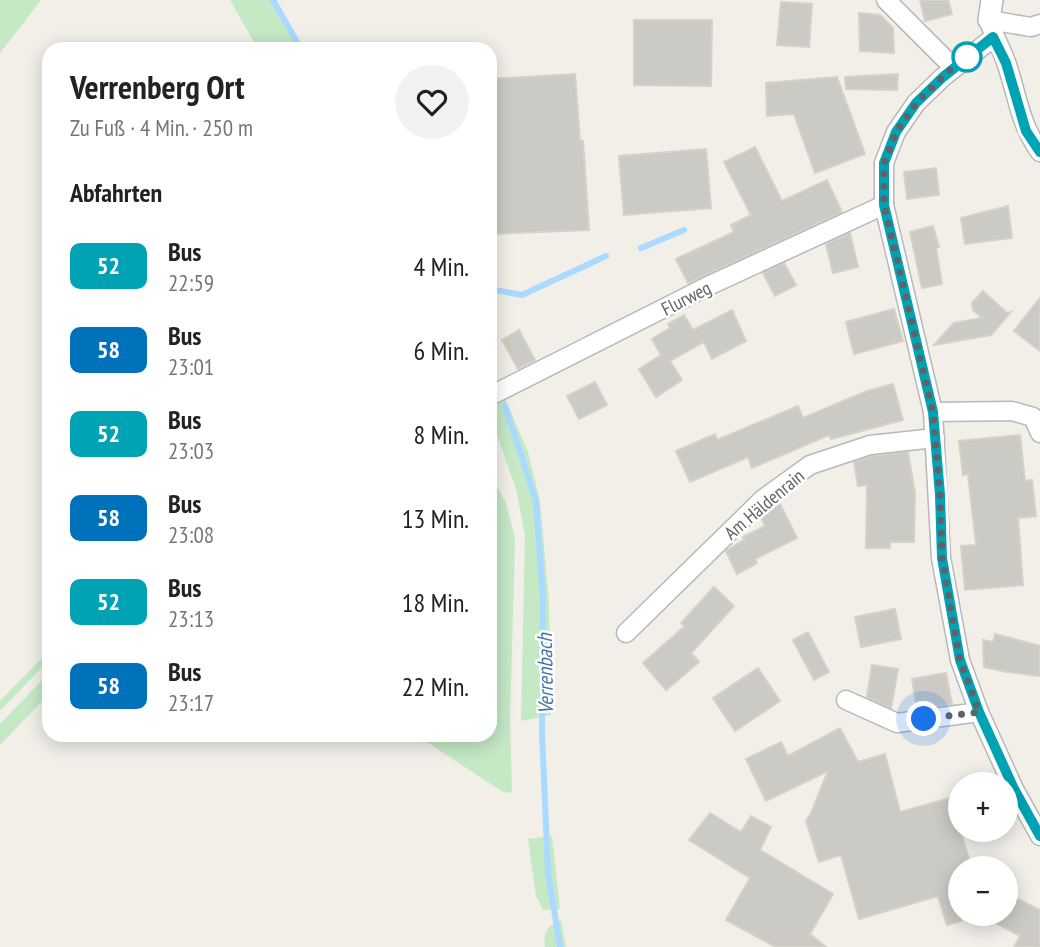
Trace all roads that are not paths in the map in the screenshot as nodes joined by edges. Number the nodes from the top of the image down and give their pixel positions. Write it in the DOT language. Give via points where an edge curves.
graph roads {
  1 [pos="886,0"];
  2 [pos="991,19"];
  3 [pos="1040,24"];
  4 [pos="953,67"];
  5 [pos="1040,152"];
  6 [pos="884,205"];
  7 [pos="497,393"];
  8 [pos="933,412"];
  9 [pos="1040,433"];
  10 [pos="935,438"];
  11 [pos="626,633"];
  12 [pos="846,700"];
  13 [pos="979,712"];
  14 [pos="1040,836"];
  1 -- 4 [label="street"];
  2 -- 3 [label="street" via="1031,27"];
  2 -- 4 [label="street"];
  2 -- 5 [label="street" via="1026,131"];
  4 -- 6 [label="street" via="916,103 896,132 884,163"];
  6 -- 7 [label="street, Flurweg" via="706,287"];
  6 -- 8 [label="street"];
  8 -- 9 [label="street" via="1012,411 1033,417"];
  8 -- 10 [label="street"];
  10 -- 11 [label="street, Am Häldenrain" via="870,445 810,464 764,499"];
  10 -- 13 [label="street" via="942,558 960,660"];
  12 -- 13 [label="street" via="897,723"];
  13 -- 14 [label="street"];
}
